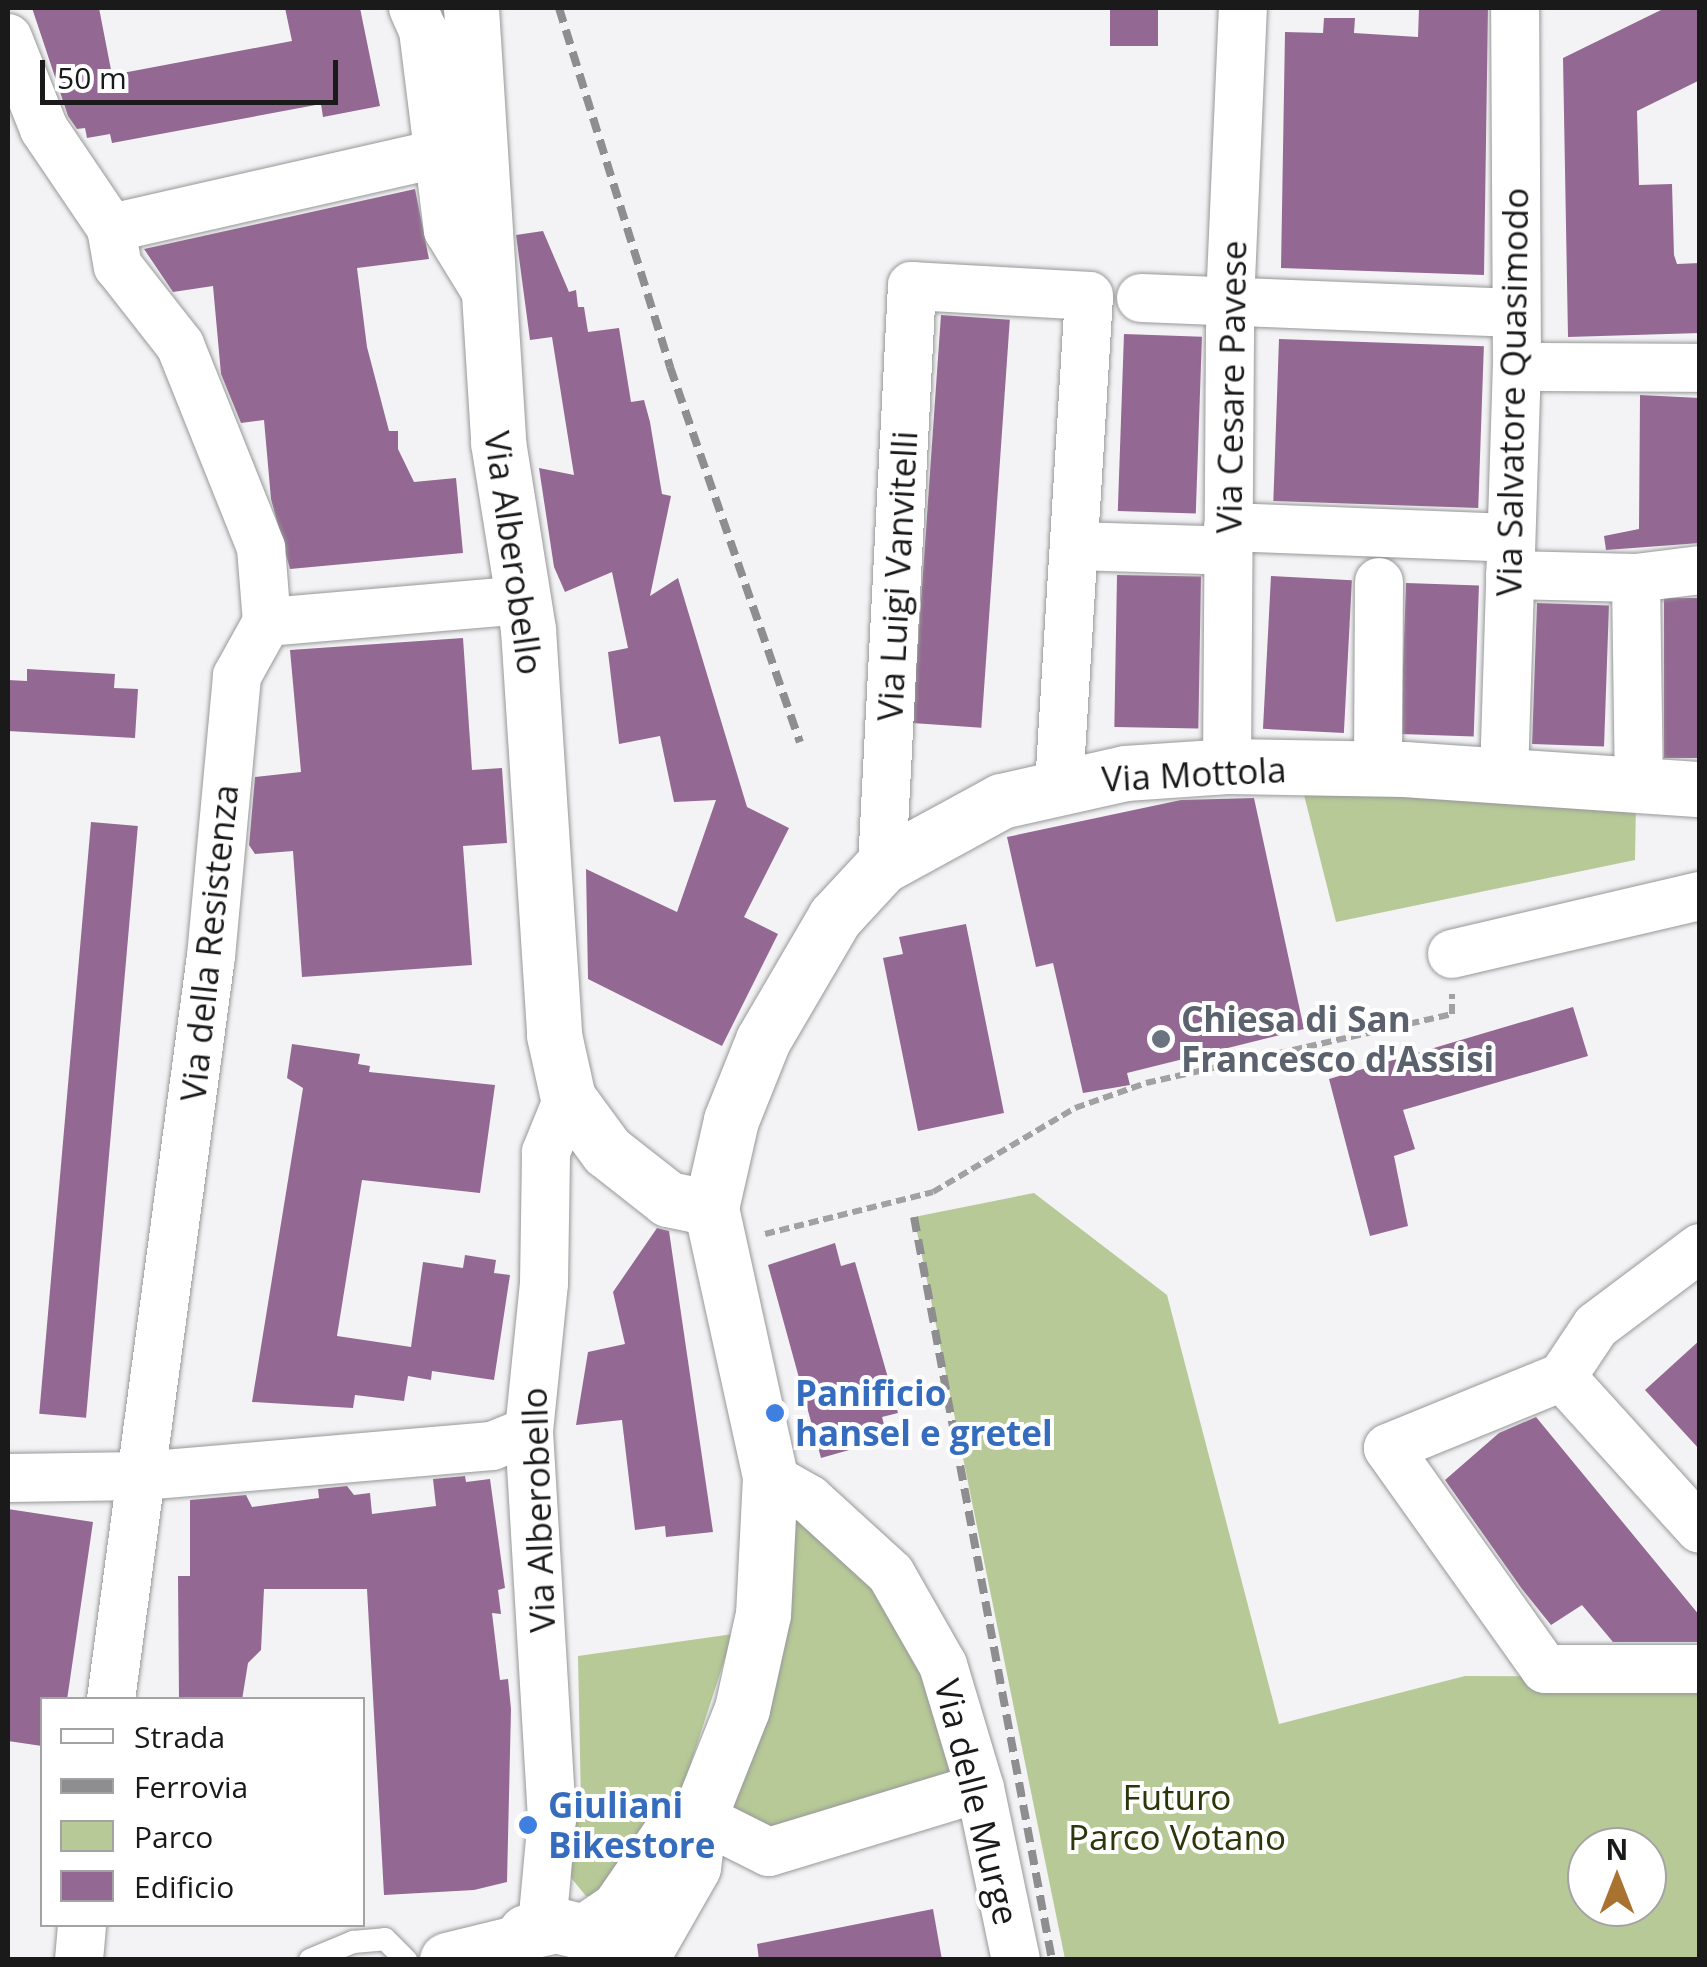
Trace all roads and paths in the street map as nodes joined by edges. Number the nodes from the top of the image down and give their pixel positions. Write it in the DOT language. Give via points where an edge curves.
graph roads {
  1 [pos="413,8"];
  2 [pos="471,8"];
  3 [pos="1243,8"];
  4 [pos="1516,8"];
  5 [pos="8,38"];
  6 [pos="438,154"];
  7 [pos="111,228"];
  8 [pos="486,292"];
  9 [pos="1141,298"];
  10 [pos="1230,303"];
  11 [pos="1516,312"];
  12 [pos="1517,367"];
  13 [pos="1700,368"];
  14 [pos="1216,538"];
  15 [pos="1074,546"];
  16 [pos="1511,557"];
  17 [pos="1700,570"];
  18 [pos="1636,578"];
  19 [pos="1379,582"];
  20 [pos="524,600"];
  21 [pos="266,622"];
  22 [pos="1227,766"];
  23 [pos="1378,770"];
  24 [pos="1504,776"];
  25 [pos="1058,784"];
  26 [pos="1638,784"];
  27 [pos="1700,789"];
  28 [pos="882,866"];
  29 [pos="1700,896"];
  30 [pos="1452,954"];
  31 [pos="568,1098"];
  32 [pos="728,1223"];
  33 [pos="1700,1248"];
  34 [pos="1562,1377"];
  35 [pos="528,1431"];
  36 [pos="142,1476"];
  37 [pos="770,1477"];
  38 [pos="8,1478"];
  39 [pos="1700,1529"];
  40 [pos="1700,1669"];
  41 [pos="111,1697"];
  42 [pos="980,1788"];
  43 [pos="700,1817"];
  44 [pos="82,1927"];
  45 [pos="549,1944"];
  46 [pos="80,1960"];
  47 [pos="310,1960"];
  48 [pos="406,1960"];
  49 [pos="447,1960"];
  50 [pos="640,1960"];
  51 [pos="1016,1960"];
  1 -- 6 [label="street" via="423,30"];
  2 -- 8 [label="main road, Via Alberobello"];
  3 -- 10 [label="street, Via Cesare Pavese"];
  4 -- 11 [label="street, Via Salvatore Quasimodo"];
  5 -- 7 [label="street" via="44,129"];
  6 -- 7 [label="street"];
  6 -- 8 [label="street" via="448,230"];
  7 -- 21 [label="street" via="118,266 180,346 246,511 260,548"];
  8 -- 20 [label="main road, Via Alberobello" via="498,442"];
  9 -- 10 [label="street"];
  10 -- 11 [label="street"];
  10 -- 14 [label="street, Via Cesare Pavese"];
  11 -- 12 [label="street, Via Salvatore Quasimodo"];
  12 -- 13 [label="street"];
  12 -- 16 [label="street, Via Salvatore Quasimodo"];
  14 -- 15 [label="street"];
  14 -- 16 [label="street"];
  14 -- 22 [label="street, Via Cesare Pavese"];
  15 -- 25 [label="street"];
  15 -- 28 [label="street, Via Luigi Vanvitelli" via="1088,296 912,286"];
  16 -- 18 [label="street"];
  16 -- 24 [label="street, Via Salvatore Quasimodo"];
  17 -- 18 [label="street"];
  18 -- 26 [label="street"];
  19 -- 23 [label="street"];
  20 -- 21 [label="street"];
  20 -- 31 [label="main road, Via Alberobello" via="547,856 554,1035"];
  21 -- 36 [label="street, Via della Resistenza" via="237,676 212,956"];
  22 -- 23 [label="main road, Via Mottola"];
  22 -- 25 [label="main road, Via Mottola"];
  23 -- 24 [label="main road, Via Mottola"];
  24 -- 26 [label="main road, Via Mottola"];
  25 -- 28 [label="main road, Via Mottola" via="1001,801"];
  26 -- 27 [label="main road, Via Mottola"];
  28 -- 32 [label="main road, Via Mottola" via="835,918 763,1040 732,1120"];
  29 -- 30 [label="street"];
  30 -- 32 [label="path" via="1452,1014 1146,1083 1075,1108 933,1192"];
  31 -- 32 [label="main road, Via Alberobello" via="607,1151 668,1198"];
  31 -- 35 [label="street, Via Alberobello" via="546,1152 544,1284"];
  32 -- 37 [label="main road, Via Mottola"];
  33 -- 34 [label="street" via="1596,1326"];
  34 -- 39 [label="street"];
  34 -- 40 [label="street" via="1388,1448 1545,1669"];
  35 -- 36 [label="street" via="492,1446"];
  35 -- 45 [label="street, Via Alberobello" via="552,1819"];
  36 -- 38 [label="street"];
  36 -- 41 [label="street, Via della Resistenza"];
  37 -- 42 [label="street, Via delle Murge" via="809,1499 891,1574 943,1664"];
  37 -- 43 [label="main road, Via Mottola" via="762,1614 742,1709"];
  42 -- 43 [label="street" via="769,1852"];
  42 -- 51 [label="street, Via delle Murge"];
  43 -- 45 [label="main road" via="669,1835 618,1910"];
  43 -- 50 [label="main road, Via Mottola" via="693,1867"];
  44 -- 46 [label="street"];
  45 -- 49 [label="main road"];
  47 -- 48 [label="lane" via="353,1942 385,1939"];
}
